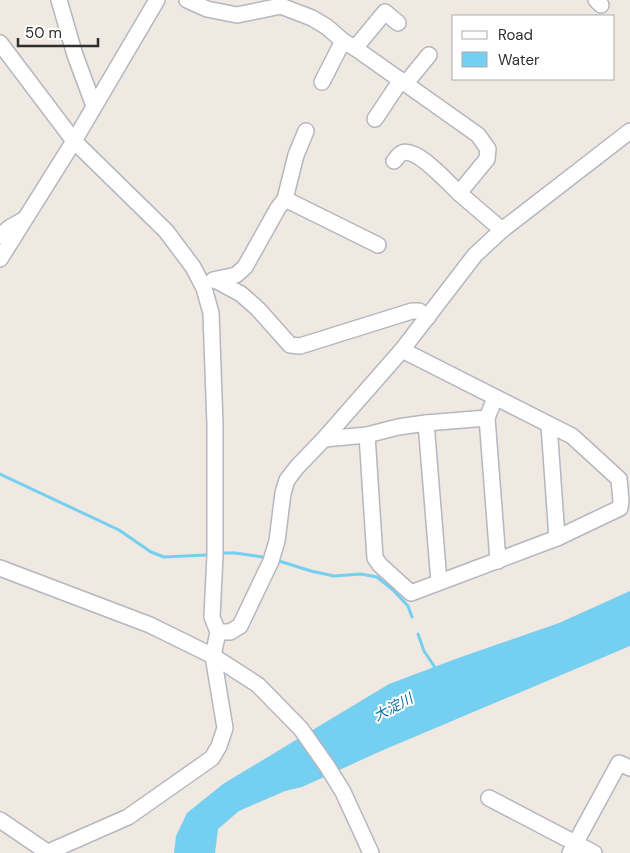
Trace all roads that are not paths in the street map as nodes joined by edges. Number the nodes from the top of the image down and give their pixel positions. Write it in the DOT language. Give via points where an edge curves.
graph roads {
  1 [pos="59,0"];
  2 [pos="157,0"];
  3 [pos="187,0"];
  4 [pos="283,3"];
  5 [pos="398,24"];
  6 [pos="0,43"];
  7 [pos="349,44"];
  8 [pos="429,55"];
  9 [pos="322,82"];
  10 [pos="404,82"];
  11 [pos="94,106"];
  12 [pos="375,119"];
  13 [pos="306,131"];
  14 [pos="630,131"];
  15 [pos="74,141"];
  16 [pos="394,161"];
  17 [pos="459,193"];
  18 [pos="285,199"];
  19 [pos="26,219"];
  20 [pos="502,230"];
  21 [pos="0,236"];
  22 [pos="378,245"];
  23 [pos="0,259"];
  24 [pos="199,279"];
  25 [pos="217,281"];
  26 [pos="428,317"];
  27 [pos="402,350"];
  28 [pos="495,398"];
  29 [pos="487,418"];
  30 [pos="426,423"];
  31 [pos="550,425"];
  32 [pos="368,435"];
  33 [pos="324,439"];
  34 [pos="557,538"];
  35 [pos="498,561"];
  36 [pos="0,568"];
  37 [pos="439,582"];
  38 [pos="218,632"];
  39 [pos="213,656"];
  40 [pos="630,768"];
  41 [pos="489,798"];
  42 [pos="0,820"];
  43 [pos="573,848"];
  44 [pos="47,853"];
  45 [pos="371,853"];
  46 [pos="594,853"];
  1 -- 11 [label="street"];
  2 -- 11 [label="street"];
  3 -- 4 [label="street" via="207,9 237,15"];
  4 -- 7 [label="street" via="327,27"];
  5 -- 7 [label="street" via="386,12"];
  6 -- 15 [label="street"];
  7 -- 9 [label="street"];
  7 -- 10 [label="street"];
  8 -- 10 [label="street"];
  10 -- 12 [label="street"];
  10 -- 17 [label="street" via="478,135 488,149 486,159"];
  11 -- 15 [label="street"];
  13 -- 18 [label="street"];
  14 -- 20 [label="street"];
  15 -- 19 [label="street"];
  15 -- 24 [label="street" via="166,231"];
  16 -- 17 [label="street" via="402,153 410,152 420,157"];
  17 -- 20 [label="street"];
  18 -- 22 [label="street"];
  18 -- 25 [label="street" via="245,268 236,275"];
  19 -- 21 [label="street"];
  19 -- 23 [label="street"];
  20 -- 26 [label="street" via="475,255"];
  24 -- 25 [label="street"];
  24 -- 38 [label="street" via="211,313 216,555 212,617"];
  25 -- 26 [label="street" via="241,294 290,345 300,346 412,311"];
  26 -- 27 [label="street"];
  27 -- 28 [label="street"];
  27 -- 33 [label="street"];
  28 -- 29 [label="street"];
  28 -- 31 [label="street"];
  29 -- 30 [label="street"];
  29 -- 35 [label="street"];
  30 -- 32 [label="street"];
  30 -- 37 [label="street"];
  31 -- 34 [label="street"];
  31 -- 34 [label="street" via="572,436 619,479 621,500 620,508"];
  32 -- 33 [label="street"];
  32 -- 37 [label="street" via="375,558 410,593"];
  33 -- 38 [label="street" via="287,480 271,561 240,626 230,632"];
  34 -- 35 [label="street"];
  35 -- 37 [label="street"];
  36 -- 39 [label="street" via="150,625"];
  38 -- 39 [label="street"];
  39 -- 44 [label="street" via="225,728 212,758 128,817"];
  39 -- 45 [label="street" via="258,685 301,730 344,792"];
  40 -- 43 [label="street" via="619,763"];
  41 -- 43 [label="street"];
  42 -- 44 [label="street"];
  43 -- 46 [label="street"];
}
